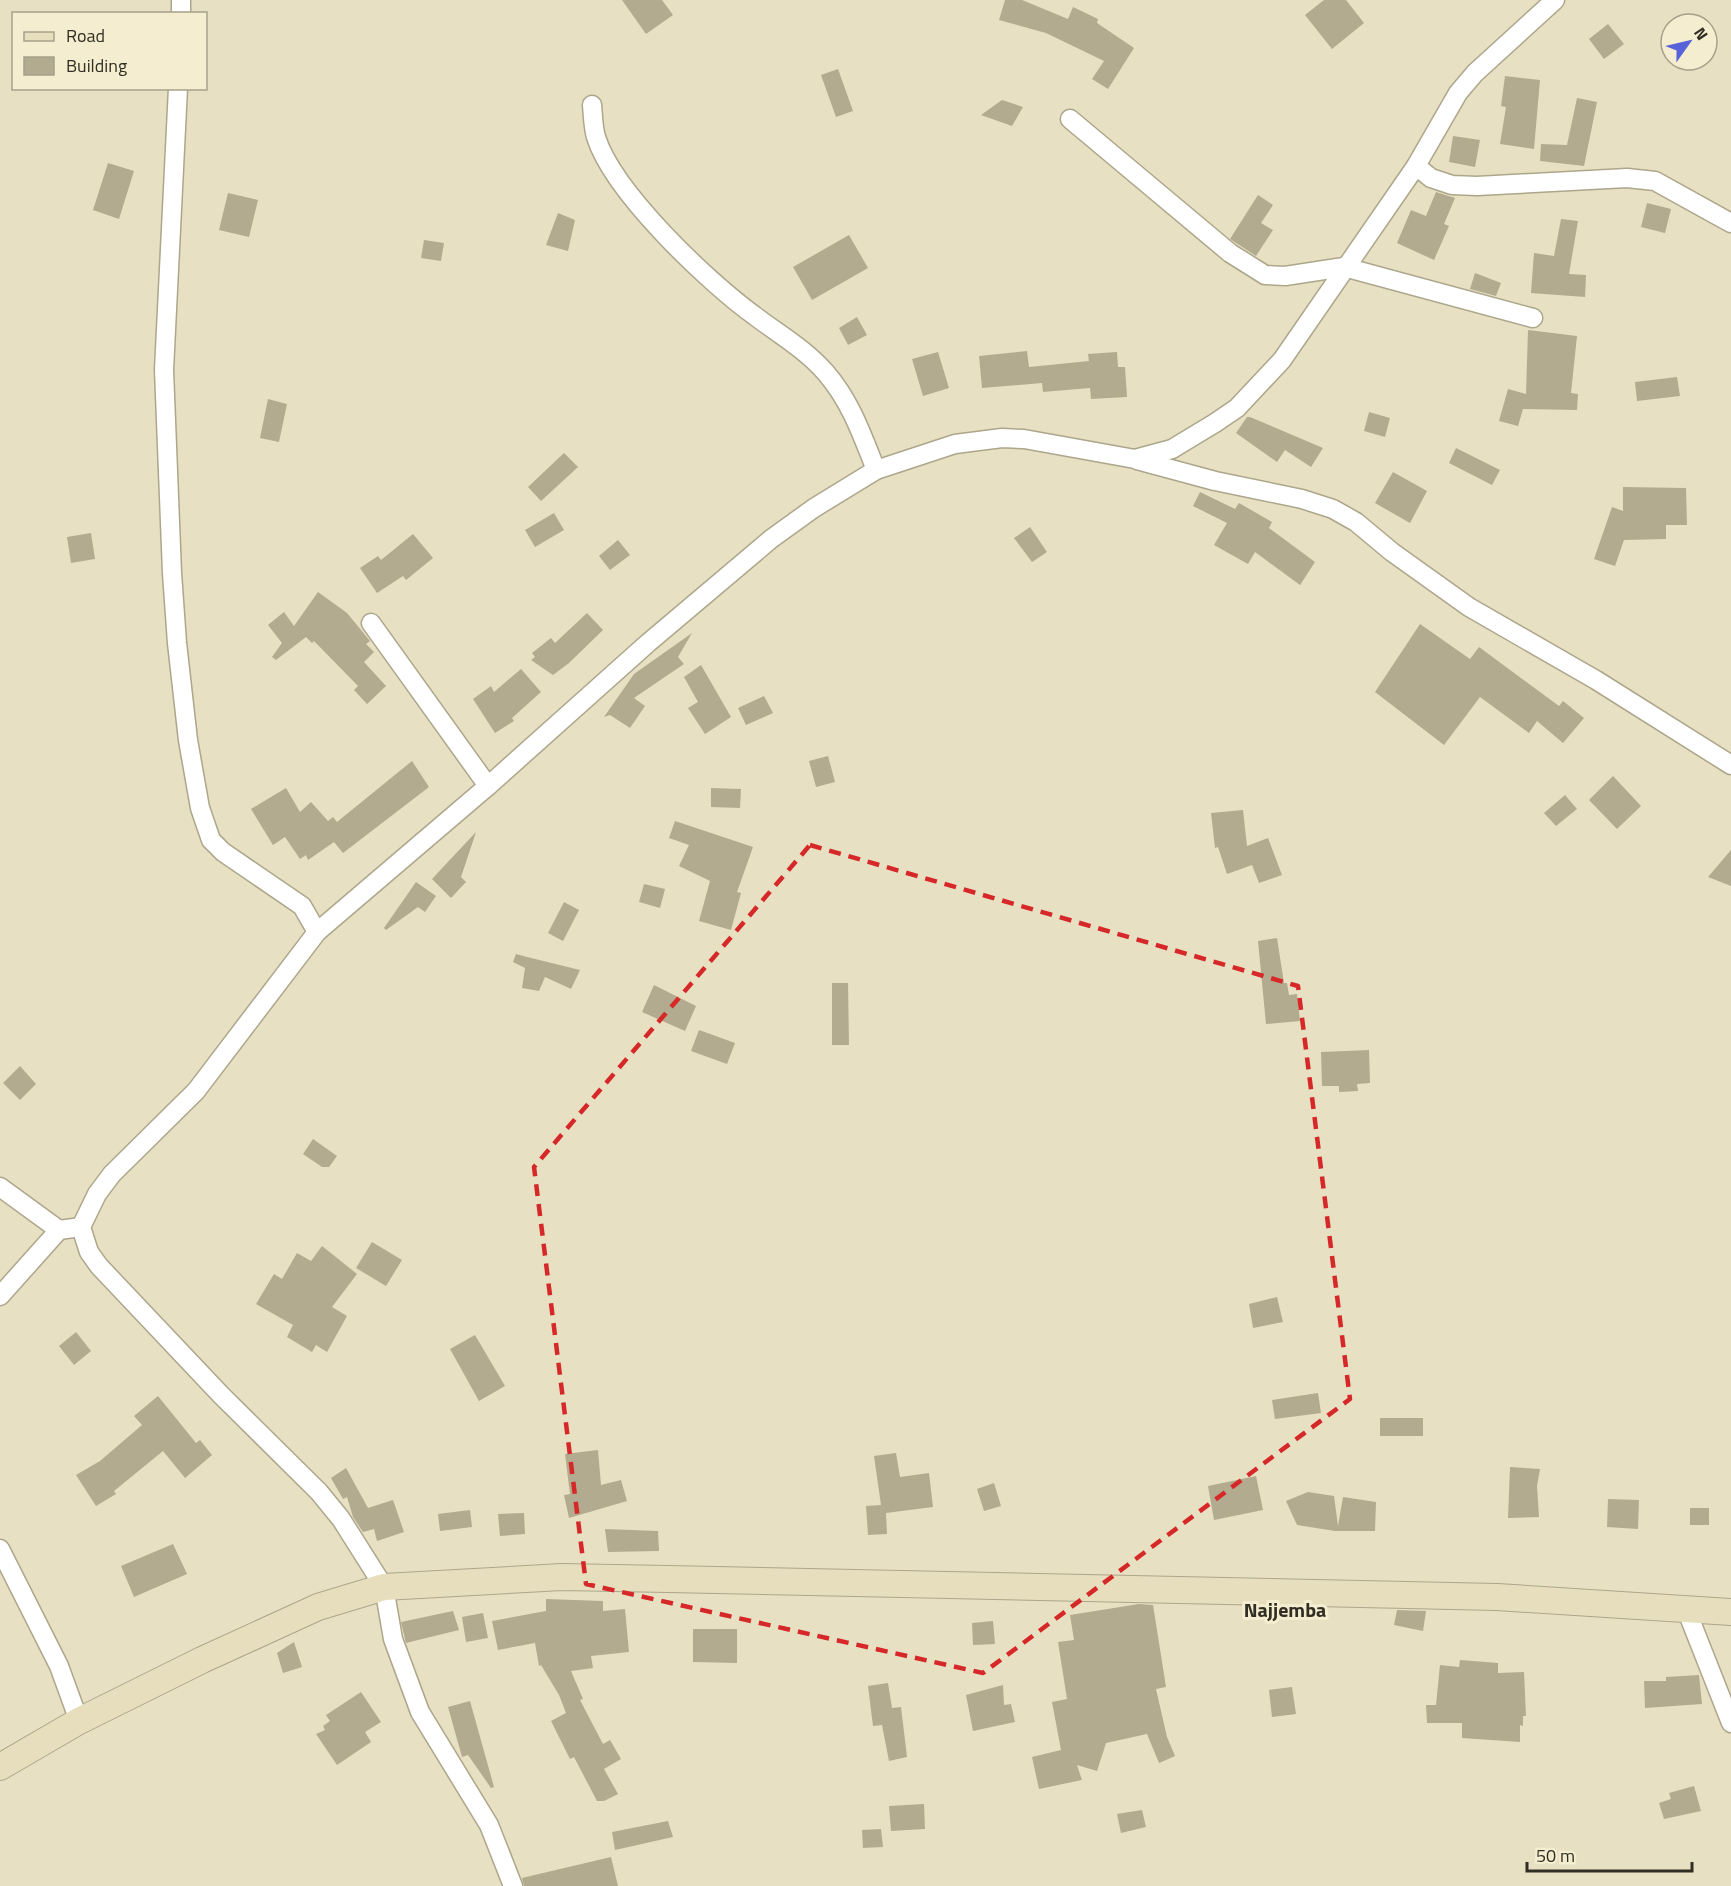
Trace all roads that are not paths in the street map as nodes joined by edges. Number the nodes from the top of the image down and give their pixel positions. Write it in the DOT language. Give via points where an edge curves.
graph roads {
  1 [pos="1555,0"];
  2 [pos="178,90"];
  3 [pos="592,105"];
  4 [pos="1070,118"];
  5 [pos="1416,166"];
  6 [pos="1731,224"];
  7 [pos="1344,267"];
  8 [pos="1533,318"];
  9 [pos="1135,459"];
  10 [pos="876,470"];
  11 [pos="371,623"];
  12 [pos="1731,765"];
  13 [pos="488,786"];
  14 [pos="317,932"];
  15 [pos="0,1187"];
  16 [pos="81,1227"];
  17 [pos="59,1230"];
  18 [pos="0,1296"];
  19 [pos="0,1549"];
  20 [pos="384,1587"];
  21 [pos="1686,1609"];
  22 [pos="1731,1612"];
  23 [pos="79,1721"];
  24 [pos="1731,1723"];
  25 [pos="0,1767"];
  26 [pos="513,1886"];
  1 -- 5 [label="street" via="1475,73 1439,124"];
  2 -- 14 [label="street" via="164,370 175,619 188,740 200,808 211,840 222,852 302,906"];
  3 -- 10 [label="street" via="596,136 619,179 716,286 810,356 826,373 850,405"];
  4 -- 7 [label="street" via="1230,253 1265,275 1285,276"];
  5 -- 6 [label="street" via="1431,178 1452,185 1627,178 1654,181"];
  5 -- 7 [label="street"];
  7 -- 8 [label="street"];
  7 -- 9 [label="street" via="1282,360 1237,408 1191,440"];
  9 -- 10 [label="street" via="1002,438 955,444"];
  9 -- 12 [label="street" via="1333,509 1469,607 1596,680"];
  10 -- 13 [label="street" via="771,539"];
  11 -- 13 [label="street"];
  13 -- 14 [label="street"];
  14 -- 16 [label="street" via="196,1091 112,1174"];
  15 -- 17 [label="street"];
  16 -- 17 [label="street"];
  16 -- 20 [label="street" via="89,1252 99,1266 319,1492"];
  17 -- 18 [label="street"];
  19 -- 23 [label="street" via="59,1666"];
  20 -- 21 [label="street" via="562,1577 656,1578 1497,1597"];
  20 -- 23 [label="street" via="318,1607"];
  20 -- 26 [label="street" via="393,1639 420,1712 489,1826"];
  21 -- 22 [label="street"];
  21 -- 24 [label="street"];
  23 -- 25 [label="street"];
}
